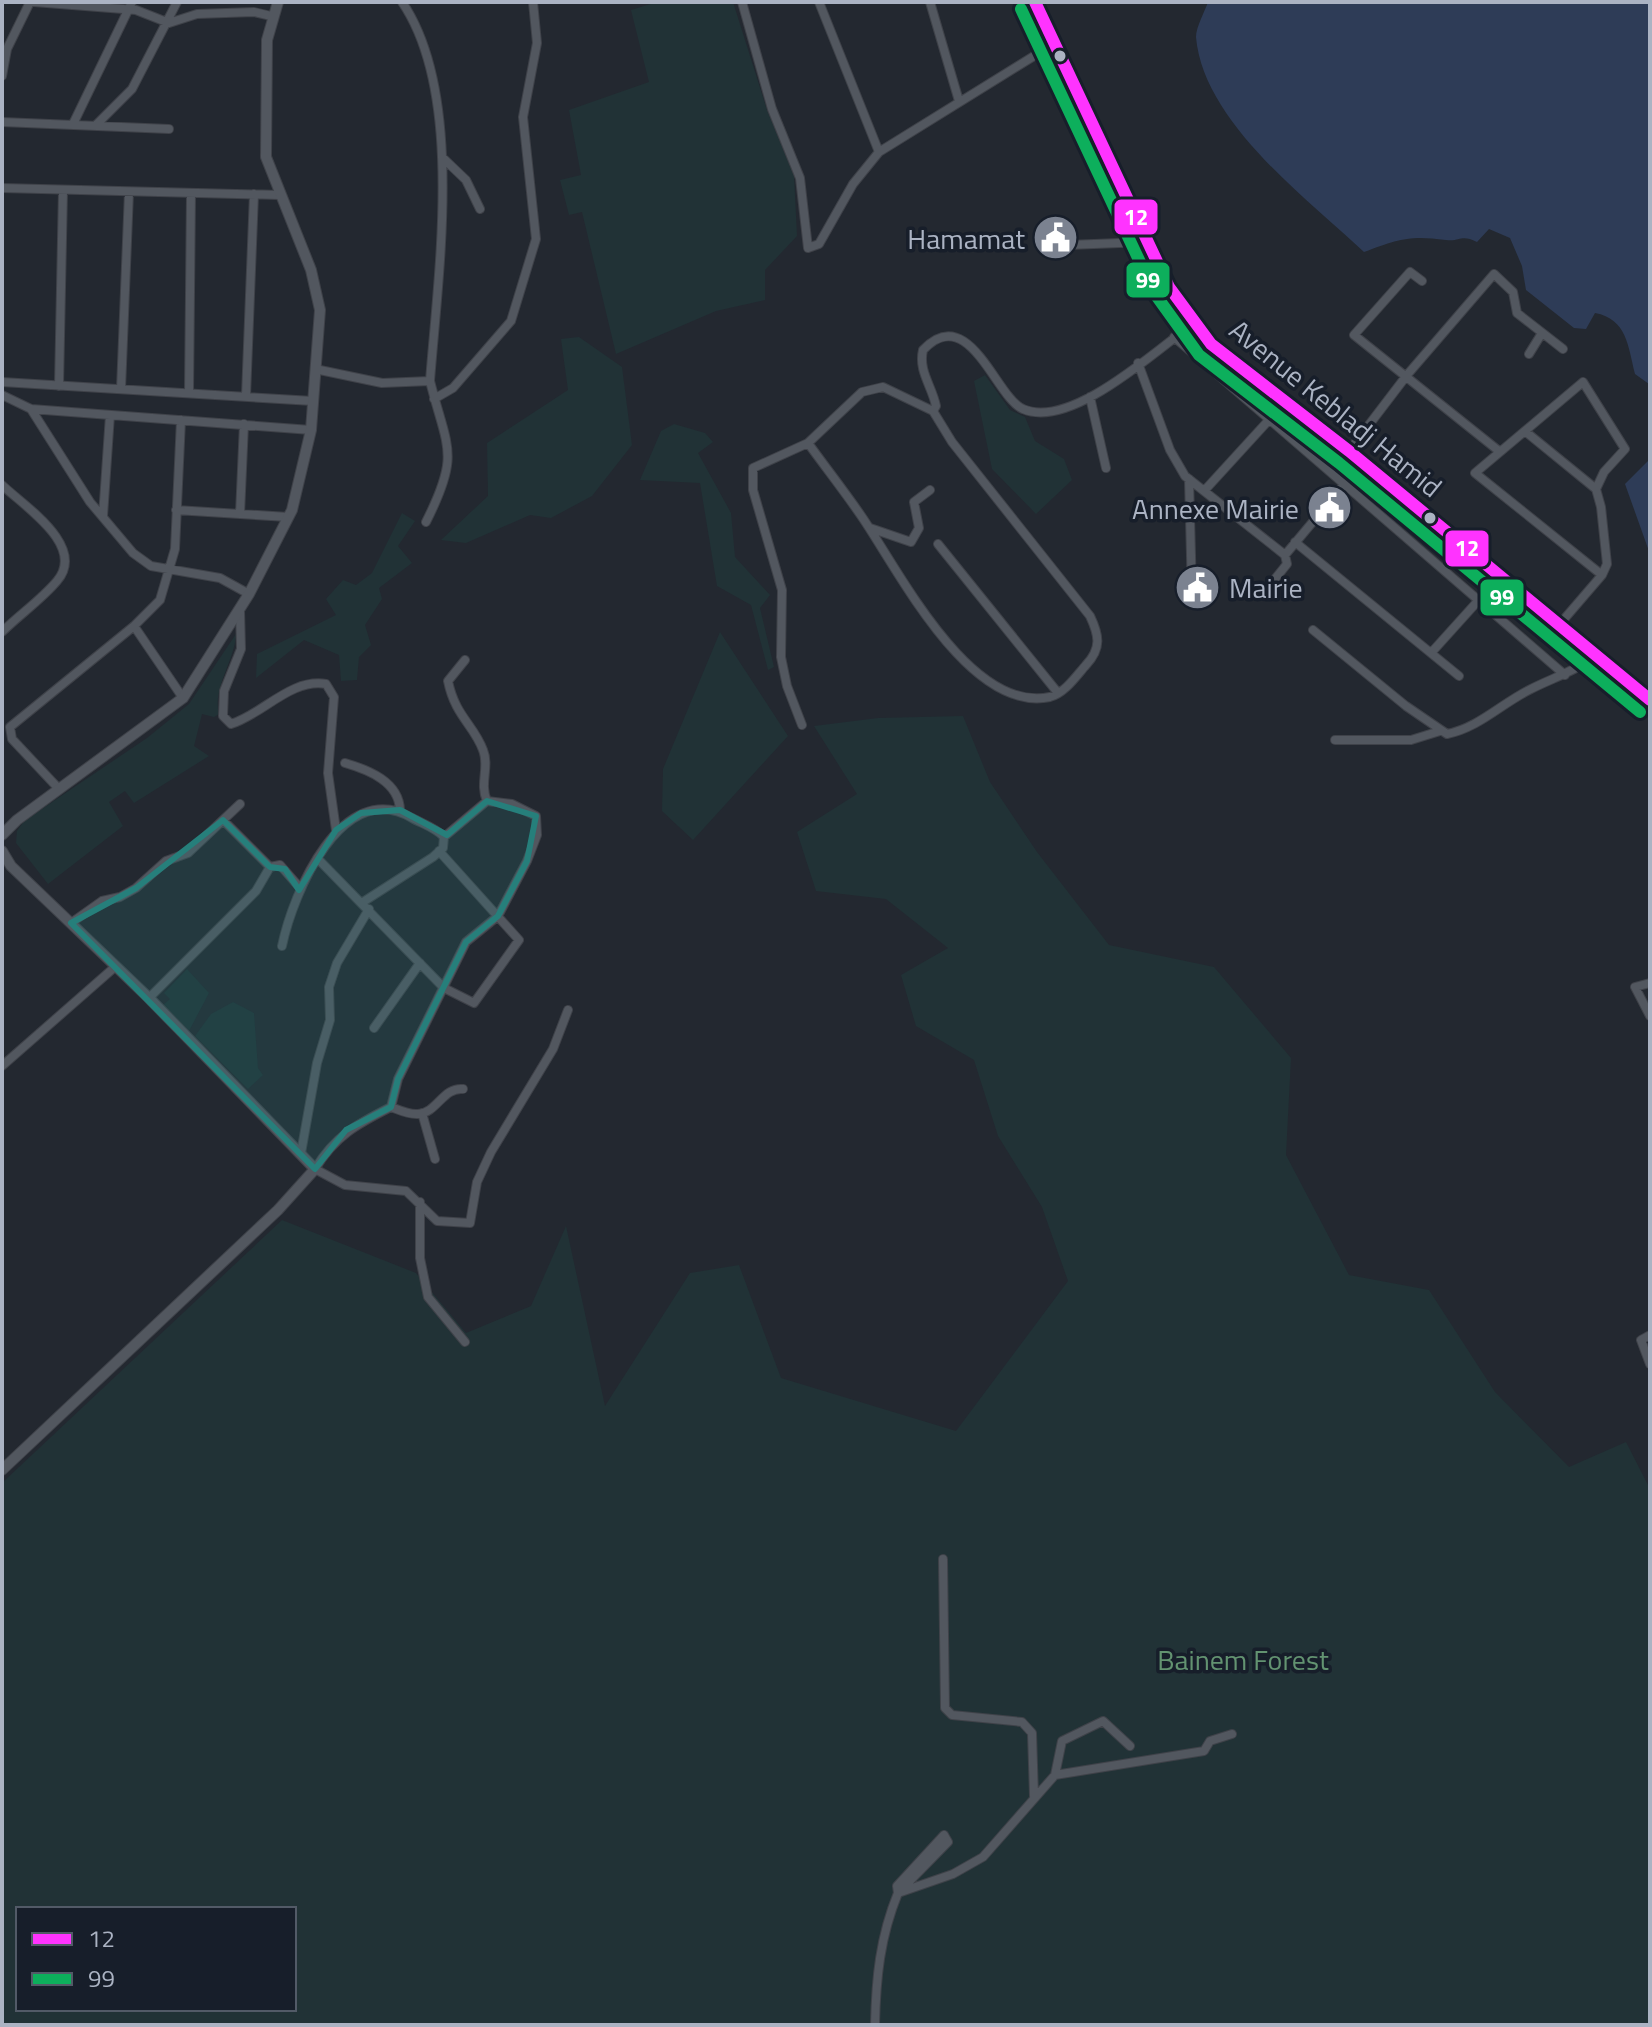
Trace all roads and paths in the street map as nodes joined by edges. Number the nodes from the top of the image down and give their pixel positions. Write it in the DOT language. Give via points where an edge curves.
graph roads {
  1 [pos="32,2"];
  2 [pos="177,2"];
  3 [pos="278,2"];
  4 [pos="402,2"];
  5 [pos="533,2"];
  6 [pos="742,2"];
  7 [pos="819,2"];
  8 [pos="930,2"];
  9 [pos="1035,2"];
  10 [pos="59,4"];
  11 [pos="130,6"];
  12 [pos="271,16"];
  13 [pos="169,23"];
  14 [pos="1055,43"];
  15 [pos="2,76"];
  16 [pos="959,101"];
  17 [pos="2,122"];
  18 [pos="74,122"];
  19 [pos="97,124"];
  20 [pos="169,129"];
  21 [pos="879,152"];
  22 [pos="444,159"];
  23 [pos="2,188"];
  24 [pos="63,190"];
  25 [pos="129,192"];
  26 [pos="191,193"];
  27 [pos="254,194"];
  28 [pos="279,195"];
  29 [pos="480,209"];
  30 [pos="1146,242"];
  31 [pos="1042,246"];
  32 [pos="1422,281"];
  33 [pos="1194,323"];
  34 [pos="1542,333"];
  35 [pos="1174,337"];
  36 [pos="1563,349"];
  37 [pos="1529,354"];
  38 [pos="1138,363"];
  39 [pos="315,369"];
  40 [pos="1407,375"];
  41 [pos="430,381"];
  42 [pos="2,382"];
  43 [pos="59,386"];
  44 [pos="121,389"];
  45 [pos="189,393"];
  46 [pos="2,395"];
  47 [pos="246,396"];
  48 [pos="1090,397"];
  49 [pos="434,399"];
  50 [pos="313,401"];
  51 [pos="31,409"];
  52 [pos="933,411"];
  53 [pos="110,415"];
  54 [pos="181,420"];
  55 [pos="1268,421"];
  56 [pos="244,424"];
  57 [pos="311,430"];
  58 [pos="1526,432"];
  59 [pos="808,443"];
  60 [pos="1349,451"];
  61 [pos="1499,451"];
  62 [pos="1363,462"];
  63 [pos="1106,468"];
  64 [pos="1189,479"];
  65 [pos="1344,484"];
  66 [pos="2,485"];
  67 [pos="1596,489"];
  68 [pos="930,490"];
  69 [pos="1204,491"];
  70 [pos="176,510"];
  71 [pos="240,514"];
  72 [pos="103,516"];
  73 [pos="288,517"];
  74 [pos="426,522"];
  75 [pos="868,527"];
  76 [pos="1295,542"];
  77 [pos="938,544"];
  78 [pos="1285,555"];
  79 [pos="172,570"];
  80 [pos="1602,575"];
  81 [pos="1267,589"];
  82 [pos="249,594"];
  83 [pos="1192,594"];
  84 [pos="1477,602"];
  85 [pos="240,610"];
  86 [pos="1559,625"];
  87 [pos="134,626"];
  88 [pos="3,628"];
  89 [pos="1313,630"];
  90 [pos="1431,653"];
  91 [pos="1595,656"];
  92 [pos="465,660"];
  93 [pos="1565,675"];
  94 [pos="1459,676"];
  95 [pos="1058,693"];
  96 [pos="183,698"];
  97 [pos="1650,700"];
  98 [pos="802,725"];
  99 [pos="1440,731"];
  100 [pos="1335,740"];
  101 [pos="345,763"];
  102 [pos="59,789"];
  103 [pos="487,801"];
  104 [pos="240,804"];
  105 [pos="400,810"];
  106 [pos="223,820"];
  107 [pos="336,830"];
  108 [pos="2,835"];
  109 [pos="444,837"];
  110 [pos="2,851"];
  111 [pos="439,851"];
  112 [pos="318,859"];
  113 [pos="270,867"];
  114 [pos="301,889"];
  115 [pos="366,905"];
  116 [pos="498,916"];
  117 [pos="71,923"];
  118 [pos="282,946"];
  119 [pos="420,963"];
  120 [pos="116,966"];
  121 [pos="1650,983"];
  122 [pos="444,988"];
  123 [pos="149,998"];
  124 [pos="568,1010"];
  125 [pos="1650,1016"];
  126 [pos="374,1028"];
  127 [pos="2,1066"];
  128 [pos="463,1089"];
  129 [pos="391,1107"];
  130 [pos="422,1113"];
  131 [pos="301,1153"];
  132 [pos="435,1159"];
  133 [pos="315,1169"];
  134 [pos="420,1201"];
  135 [pos="1650,1335"];
  136 [pos="465,1342"];
  137 [pos="1650,1364"];
  138 [pos="2,1470"];
  139 [pos="943,1559"];
  140 [pos="1232,1734"];
  141 [pos="1130,1746"];
  142 [pos="1055,1775"];
  143 [pos="1034,1796"];
  144 [pos="898,1893"];
  145 [pos="875,2025"];
  1 -- 10 [label="street"];
  1 -- 15 [label="street" via="7,49"];
  2 -- 13 [label="street"];
  3 -- 12 [label="street"];
  4 -- 22 [label="street" via="425,58"];
  5 -- 49 [label="street" via="537,43 523,117 536,239 511,321 453,388"];
  6 -- 21 [label="street" via="772,109 800,178 808,248 819,244 853,184"];
  7 -- 21 [label="street"];
  8 -- 16 [label="street"];
  9 -- 14 [label="main road, Avenue Kebladj Hamid"];
  10 -- 11 [label="street"];
  11 -- 13 [label="street"];
  11 -- 18 [label="street"];
  12 -- 13 [label="street" via="197,14"];
  12 -- 28 [label="street" via="264,125 266,157"];
  13 -- 19 [label="street" via="132,89"];
  14 -- 16 [label="street"];
  14 -- 30 [label="main road, Avenue Kebladj Hamid"];
  16 -- 21 [label="street"];
  17 -- 18 [label="street"];
  18 -- 19 [label="street"];
  19 -- 20 [label="street"];
  22 -- 29 [label="street" via="466,180"];
  22 -- 41 [label="street"];
  23 -- 24 [label="street"];
  24 -- 25 [label="street"];
  24 -- 43 [label="street"];
  25 -- 26 [label="street"];
  25 -- 44 [label="street"];
  26 -- 27 [label="street"];
  26 -- 45 [label="street"];
  27 -- 28 [label="street"];
  27 -- 47 [label="street"];
  28 -- 39 [label="street" via="311,270 320,310"];
  30 -- 31 [label="street"];
  30 -- 33 [label="main road, Avenue Kebladj Hamid"];
  32 -- 40 [label="street" via="1410,272 1354,335"];
  33 -- 35 [label="street"];
  33 -- 60 [label="main road, Avenue Kebladj Hamid" via="1211,344"];
  34 -- 36 [label="street"];
  34 -- 37 [label="street"];
  34 -- 40 [label="street" via="1517,313 1513,292 1494,274"];
  35 -- 38 [label="street"];
  35 -- 55 [label="street"];
  38 -- 48 [label="street"];
  38 -- 64 [label="street" via="1170,450"];
  39 -- 41 [label="street" via="382,383"];
  39 -- 50 [label="street"];
  40 -- 60 [label="street"];
  40 -- 61 [label="street"];
  41 -- 49 [label="street"];
  42 -- 43 [label="street"];
  43 -- 44 [label="street"];
  44 -- 45 [label="street"];
  45 -- 47 [label="street"];
  46 -- 51 [label="street"];
  47 -- 50 [label="street"];
  48 -- 52 [label="street" via="1056,411 1023,409 980,353 953,339 941,339 929,343 921,357 936,406"];
  48 -- 63 [label="street"];
  49 -- 74 [label="street" via="448,437 448,456 444,486"];
  50 -- 57 [label="street"];
  51 -- 53 [label="street"];
  51 -- 72 [label="street"];
  52 -- 59 [label="street" via="883,387 862,392"];
  52 -- 95 [label="street" via="1098,632 1096,654"];
  53 -- 54 [label="street"];
  53 -- 72 [label="street"];
  54 -- 56 [label="street"];
  54 -- 70 [label="street"];
  55 -- 65 [label="street"];
  55 -- 69 [label="street"];
  56 -- 57 [label="street"];
  56 -- 71 [label="street"];
  57 -- 73 [label="street"];
  58 -- 61 [label="street"];
  58 -- 67 [label="street"];
  58 -- 67 [label="street" via="1583,382 1625,449"];
  59 -- 75 [label="street"];
  59 -- 98 [label="street" via="753,468 753,490 782,590 781,657"];
  60 -- 62 [label="main road, Avenue Kebladj Hamid"];
  61 -- 80 [label="street" via="1475,473"];
  62 -- 65 [label="street"];
  62 -- 86 [label="main road, Avenue Kebladj Hamid"];
  64 -- 69 [label="street"];
  64 -- 83 [label="street"];
  65 -- 76 [label="street"];
  65 -- 84 [label="street"];
  66 -- 88 [label="street" via="57,538 65,554 56,581"];
  67 -- 80 [label="street" via="1607,564"];
  68 -- 75 [label="street" via="914,502 919,528 911,542"];
  69 -- 78 [label="street"];
  70 -- 71 [label="street"];
  70 -- 79 [label="street"];
  71 -- 73 [label="street"];
  72 -- 79 [label="street" via="133,553 151,566"];
  73 -- 82 [label="street"];
  75 -- 95 [label="street" via="912,597 974,671 1012,694"];
  76 -- 78 [label="street"];
  76 -- 90 [label="street"];
  77 -- 95 [label="street"];
  78 -- 81 [label="street" via="1287,564"];
  79 -- 82 [label="street" via="220,578"];
  79 -- 87 [label="street" via="160,600"];
  80 -- 86 [label="street"];
  82 -- 85 [label="street"];
  84 -- 90 [label="street"];
  84 -- 93 [label="street"];
  85 -- 96 [label="street"];
  85 -- 107 [label="street" via="241,649 224,691 223,716 231,724 246,720 298,687 326,684 334,697 328,773"];
  86 -- 91 [label="main road, Avenue Kebladj Hamid"];
  87 -- 96 [label="street"];
  87 -- 102 [label="street" via="10,727 12,739"];
  89 -- 99 [label="street"];
  90 -- 94 [label="street"];
  91 -- 93 [label="street"];
  91 -- 97 [label="main road, Avenue Kebladj Hamid"];
  92 -- 103 [label="street" via="448,681 460,717 483,750 481,789"];
  93 -- 99 [label="street" via="1458,731"];
  96 -- 102 [label="street"];
  99 -- 100 [label="street" via="1411,740"];
  101 -- 105 [label="street" via="369,770 389,785 400,799"];
  102 -- 108 [label="street"];
  103 -- 109 [label="street"];
  103 -- 116 [label="street" via="512,804 536,816 537,835"];
  104 -- 106 [label="street"];
  105 -- 107 [label="street" via="361,813"];
  105 -- 109 [label="street"];
  106 -- 113 [label="street"];
  106 -- 117 [label="street" via="188,853 166,861 136,888 102,901"];
  107 -- 112 [label="street"];
  109 -- 111 [label="street"];
  110 -- 117 [label="street"];
  111 -- 115 [label="street"];
  111 -- 116 [label="street"];
  112 -- 114 [label="street"];
  112 -- 115 [label="street"];
  113 -- 114 [label="street" via="280,865"];
  113 -- 123 [label="street" via="256,891"];
  114 -- 118 [label="street"];
  115 -- 119 [label="street"];
  115 -- 131 [label="street" via="329,987 330,1020"];
  116 -- 122 [label="street" via="466,942"];
  116 -- 122 [label="street" via="519,940 474,1003"];
  117 -- 120 [label="street"];
  119 -- 122 [label="street"];
  119 -- 126 [label="street"];
  120 -- 123 [label="street"];
  120 -- 127 [label="street"];
  121 -- 125 [label="street" via="1635,987"];
  122 -- 129 [label="street" via="398,1079"];
  123 -- 131 [label="street"];
  124 -- 134 [label="street" via="553,1049 477,1182 470,1223 437,1221"];
  128 -- 130 [label="street" via="449,1092"];
  129 -- 130 [label="street"];
  129 -- 133 [label="street" via="346,1130"];
  130 -- 132 [label="street"];
  131 -- 133 [label="street"];
  133 -- 134 [label="street" via="345,1185 406,1191"];
  133 -- 138 [label="street"];
  134 -- 136 [label="street" via="420,1258 428,1297"];
  135 -- 137 [label="street" via="1641,1340"];
  139 -- 143 [label="street" via="945,1708 952,1715 1022,1722 1032,1733"];
  140 -- 142 [label="street" via="1210,1741 1204,1751"];
  141 -- 142 [label="street" via="1103,1721 1062,1741"];
  142 -- 143 [label="street"];
  143 -- 144 [label="street" via="983,1857"];
  144 -- 144 [label="street" via="948,1842 944,1835 897,1886"];
  144 -- 145 [label="street" via="884,1927"];
}
